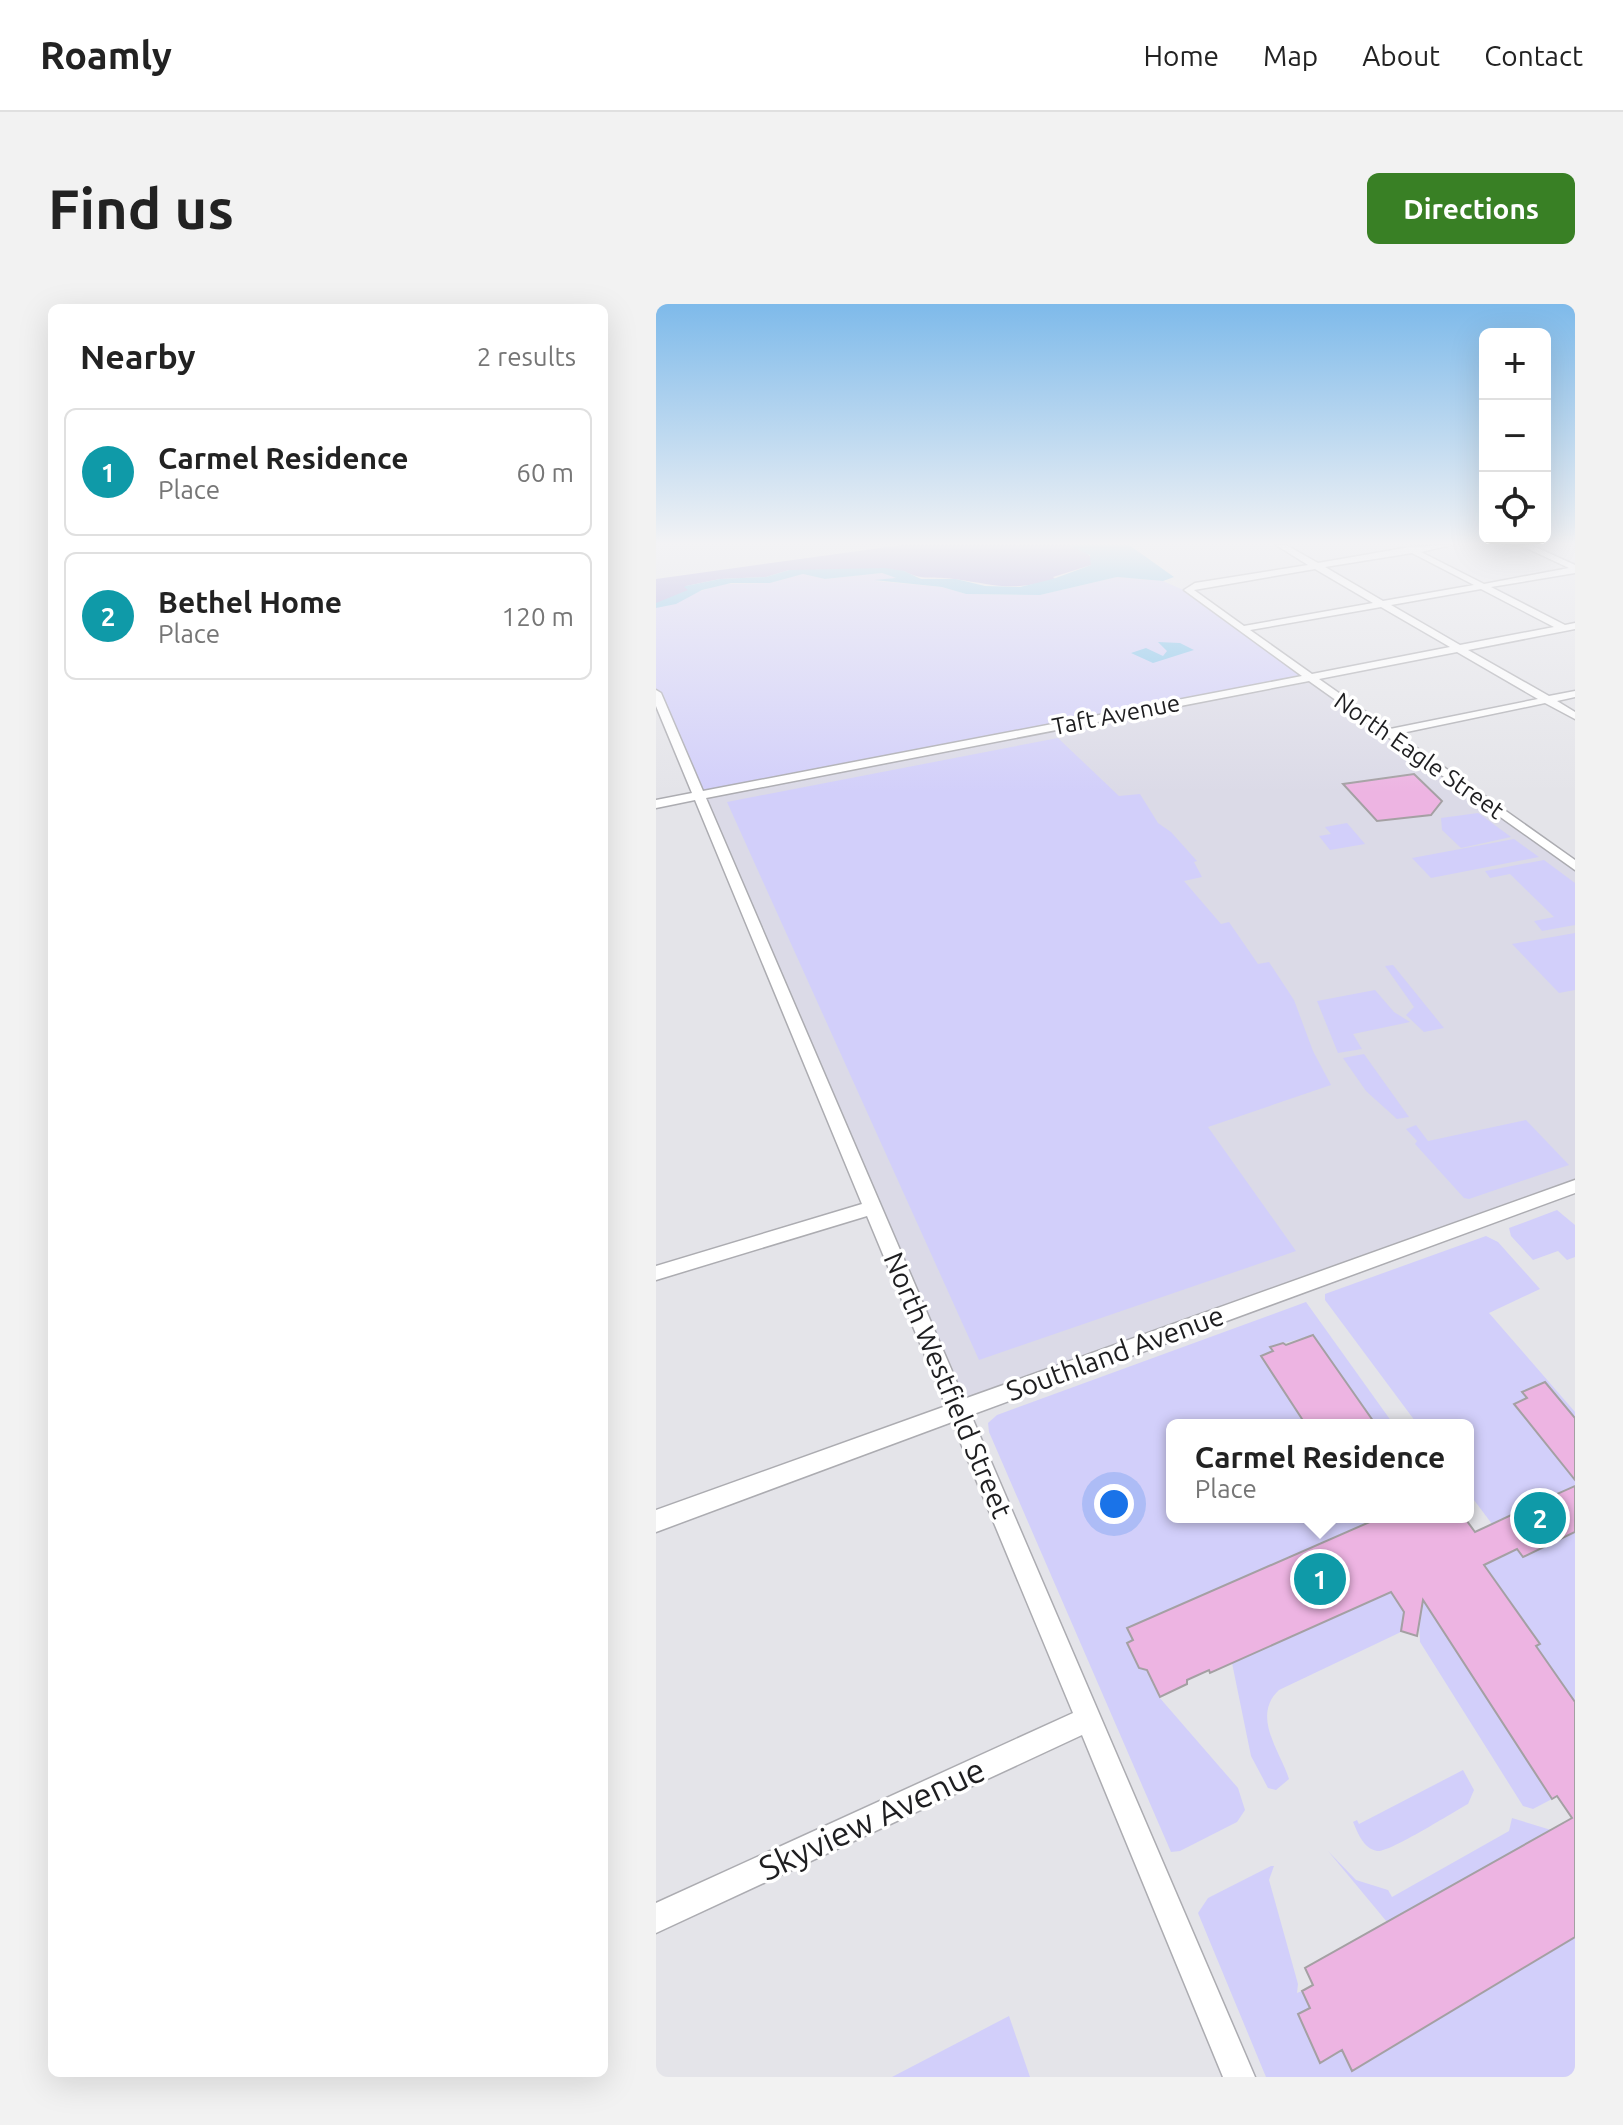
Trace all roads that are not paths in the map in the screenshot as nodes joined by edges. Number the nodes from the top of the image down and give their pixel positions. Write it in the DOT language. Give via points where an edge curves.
graph roads {
  1 [pos="1248,628"];
  2 [pos="1422,628"];
  3 [pos="1241,629"];
  4 [pos="1571,629"];
  5 [pos="1458,649"];
  6 [pos="1309,678"];
  7 [pos="656,693"];
  8 [pos="1575,694"];
  9 [pos="1548,700"];
  10 [pos="1575,716"];
  11 [pos="1387,733"];
  12 [pos="700,796"];
  13 [pos="656,804"];
  14 [pos="1575,866"];
  15 [pos="1575,1186"];
  16 [pos="873,1207"];
  17 [pos="656,1273"];
  18 [pos="958,1410"];
  19 [pos="656,1521"];
  20 [pos="1088,1719"];
  21 [pos="656,1918"];
  22 [pos="1239,2077"];
  1 -- 3 [label="street"];
  2 -- 5 [label="street"];
  3 -- 6 [label="street, North Eagle Street"];
  4 -- 5 [label="street, Taft Avenue"];
  5 -- 6 [label="street, Taft Avenue"];
  5 -- 9 [label="street"];
  6 -- 11 [label="street, North Eagle Street"];
  6 -- 12 [label="street, Taft Avenue"];
  7 -- 12 [label="street, North Westfield Street"];
  8 -- 9 [label="street"];
  9 -- 10 [label="street"];
  9 -- 11 [label="street"];
  11 -- 14 [label="street, North Eagle Street"];
  12 -- 13 [label="street, Taft Avenue"];
  12 -- 16 [label="street, North Westfield Street"];
  15 -- 18 [label="street, Southland Avenue"];
  16 -- 17 [label="street"];
  16 -- 18 [label="street, North Westfield Street"];
  18 -- 19 [label="street, Southland Avenue"];
  18 -- 20 [label="street, North Westfield Street"];
  20 -- 21 [label="street, Skyview Avenue"];
  20 -- 22 [label="street, North Westfield Street"];
}
